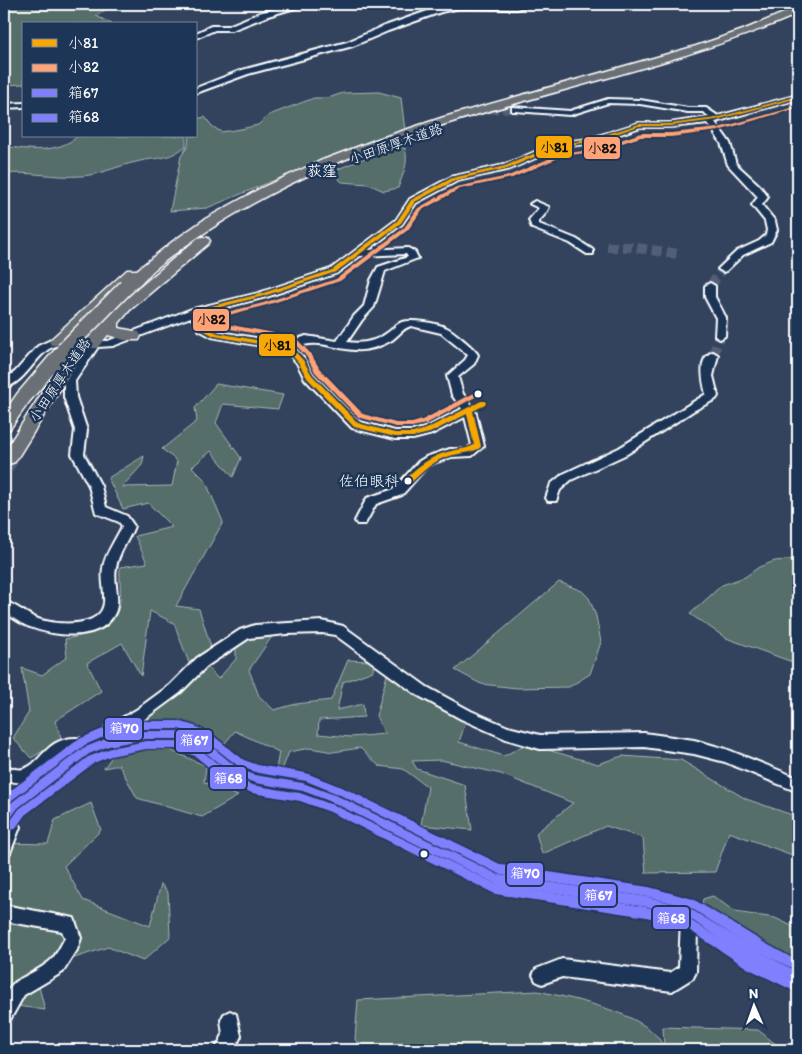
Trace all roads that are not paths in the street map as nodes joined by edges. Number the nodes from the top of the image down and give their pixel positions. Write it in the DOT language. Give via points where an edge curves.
graph roads {
  1 [pos="304,4"];
  2 [pos="533,4"];
  3 [pos="798,10"];
  4 [pos="798,15"];
  5 [pos="198,35"];
  6 [pos="672,58"];
  7 [pos="198,89"];
  8 [pos="548,94"];
  9 [pos="798,97"];
  10 [pos="22,105"];
  11 [pos="4,106"];
  12 [pos="515,110"];
  13 [pos="713,119"];
  14 [pos="279,191"];
  15 [pos="535,204"];
  16 [pos="184,239"];
  17 [pos="590,252"];
  18 [pos="359,253"];
  19 [pos="723,269"];
  20 [pos="710,286"];
  21 [pos="130,288"];
  22 [pos="194,312"];
  23 [pos="111,321"];
  24 [pos="133,336"];
  25 [pos="720,336"];
  26 [pos="93,344"];
  27 [pos="340,344"];
  28 [pos="288,347"];
  29 [pos="65,348"];
  30 [pos="714,355"];
  31 [pos="4,384"];
  32 [pos="469,410"];
  33 [pos="4,425"];
  34 [pos="9,458"];
  35 [pos="552,498"];
  36 [pos="361,521"];
  37 [pos="4,606"];
  38 [pos="89,750"];
  39 [pos="4,772"];
  40 [pos="798,785"];
  41 [pos="5,818"];
  42 [pos="4,848"];
  43 [pos="4,913"];
  44 [pos="688,913"];
  45 [pos="542,975"];
  46 [pos="798,977"];
  47 [pos="4,1014"];
  48 [pos="230,1020"];
  49 [pos="224,1050"];
  1 -- 5 [label="street"];
  2 -- 7 [label="street" via="516,7 460,6 439,10 350,44 245,72"];
  3 -- 6 [label="highway, 小田原厚木道路"];
  4 -- 6 [label="highway, 小田原厚木道路" via="752,34"];
  6 -- 8 [label="highway, 小田原厚木道路"];
  8 -- 14 [label="highway, 小田原厚木道路" via="384,147"];
  8 -- 16 [label="highway, 小田原厚木道路" via="417,130 317,168 240,204"];
  9 -- 13 [label="street"];
  10 -- 11 [label="street"];
  12 -- 13 [label="street" via="570,113 608,101 640,102 706,110"];
  13 -- 18 [label="street" via="670,125 639,125 590,141 559,145 507,167 454,179 413,201 399,222"];
  13 -- 19 [label="street" via="714,129 727,146 733,167 760,191 763,197 758,209 772,225 764,243 739,254"];
  14 -- 21 [label="highway, 小田原厚木道路" via="192,242"];
  14 -- 23 [label="highway" via="195,247"];
  15 -- 17 [label="street" via="544,208 534,220 535,226 574,241"];
  16 -- 21 [label="highway, 小田原厚木道路"];
  16 -- 29 [label="highway" via="129,275"];
  18 -- 22 [label="street" via="329,273 262,295"];
  18 -- 27 [label="street" via="405,251 413,256 411,260 381,269 369,307"];
  20 -- 25 [label="street" via="710,297 721,318"];
  21 -- 29 [label="highway, 小田原厚木道路" via="106,316"];
  22 -- 24 [label="street"];
  22 -- 28 [label="street" via="203,328 216,335"];
  23 -- 24 [label="highway" via="112,332"];
  23 -- 26 [label="highway"];
  24 -- 26 [label="street" via="109,344"];
  26 -- 29 [label="street"];
  26 -- 37 [label="street" via="69,381 70,398 81,430 78,454 95,486 100,510 123,519 128,526 109,567 110,603 107,613 99,621 74,629 34,624"];
  27 -- 28 [label="street" via="306,339"];
  27 -- 32 [label="street" via="371,345 408,323 444,330 473,355 470,362 452,376 456,392"];
  28 -- 32 [label="street" via="309,376 356,425 395,435 413,435"];
  29 -- 31 [label="street" via="42,348 18,375"];
  29 -- 33 [label="highway, 小田原厚木道路"];
  29 -- 34 [label="highway, 小田原厚木道路"];
  30 -- 35 [label="street" via="706,375 712,396 625,450 561,481 552,491"];
  32 -- 36 [label="street" via="478,446 468,453 450,453 422,465 398,492 371,501"];
  38 -- 39 [label="street" via="84,745 64,745 52,752 30,775 21,778"];
  38 -- 40 [label="street" via="174,689 202,662 245,634 322,627 338,630 422,691 466,716 506,733 540,742 644,740 694,748 726,756"];
  38 -- 41 [label="street" via="38,786"];
  38 -- 44 [label="street" via="108,742 145,735 189,738 203,745 236,772 255,779 303,787 337,800 498,880 648,902"];
  41 -- 42 [label="street" via="12,827"];
  43 -- 47 [label="street" via="68,924 73,938 57,966 18,989"];
  44 -- 45 [label="street" via="687,972 672,982 562,968"];
  44 -- 46 [label="street" via="756,956"];
  48 -- 49 [label="street" via="232,1036"];
}
